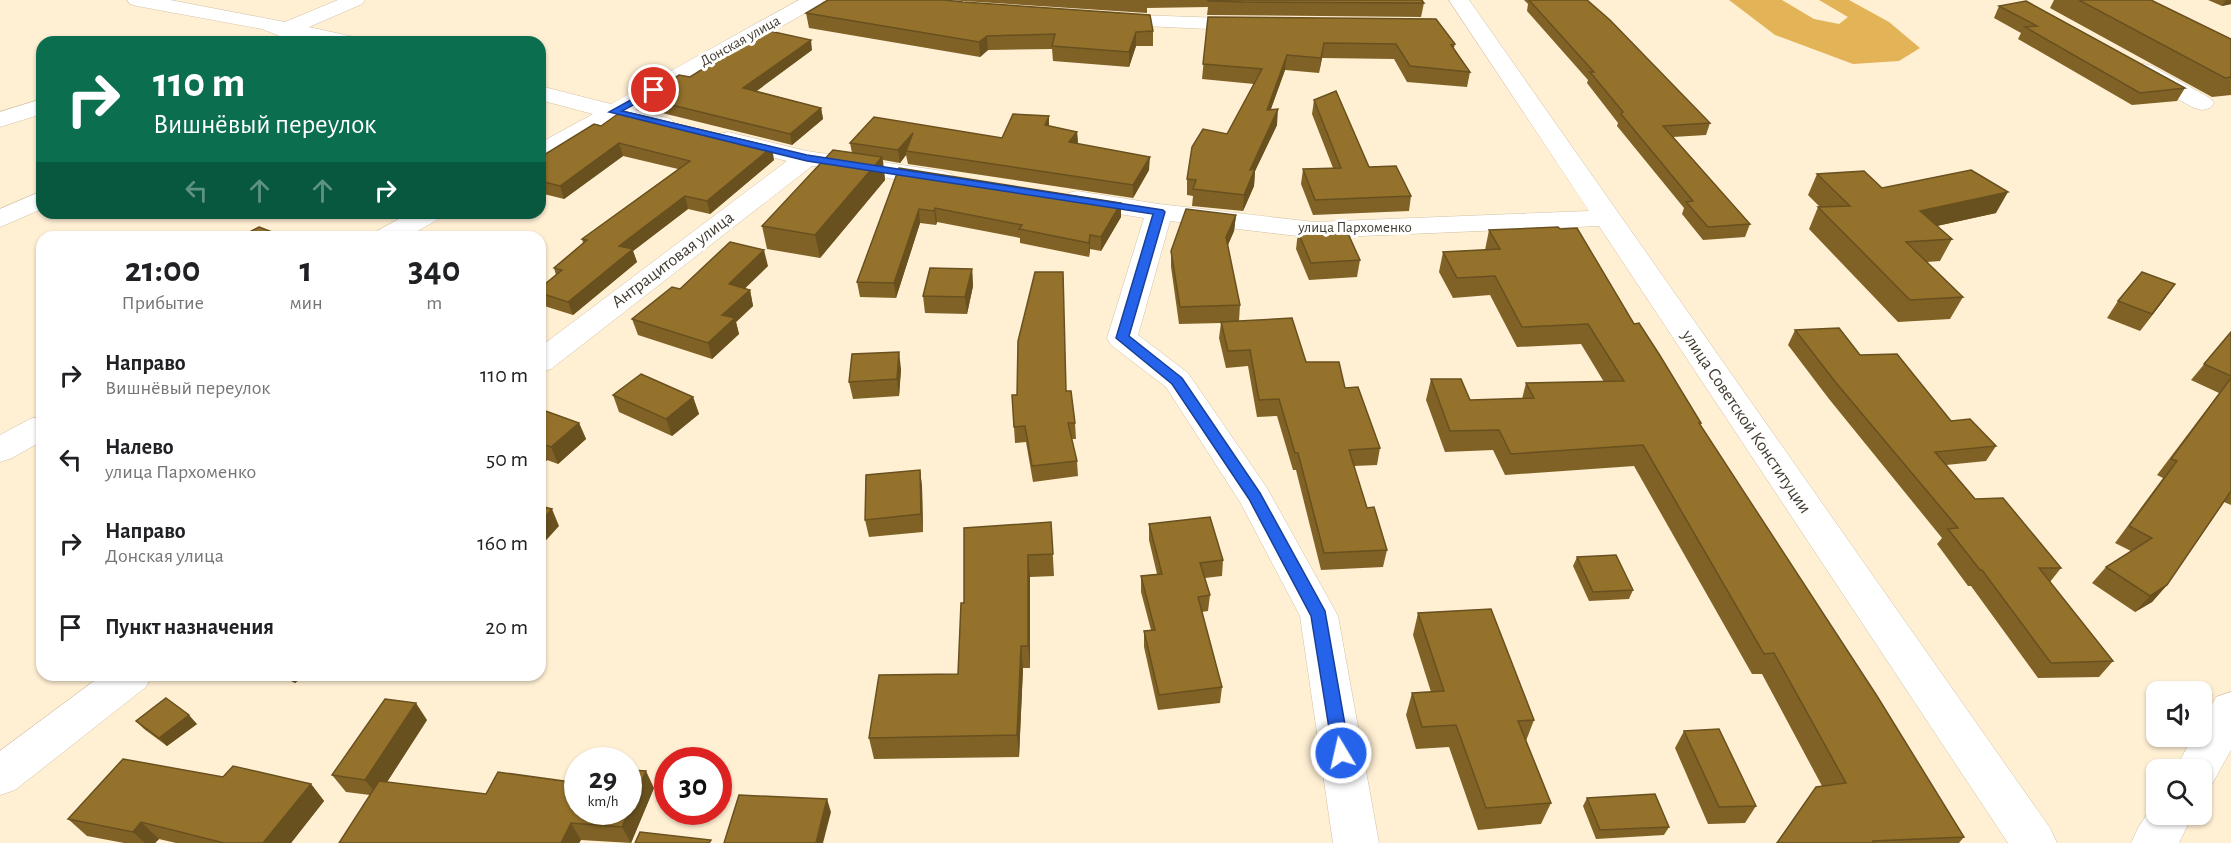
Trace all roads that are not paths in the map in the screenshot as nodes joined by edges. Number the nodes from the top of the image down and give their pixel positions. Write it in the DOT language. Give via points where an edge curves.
graph roads {
  1 [pos="137,0"];
  2 [pos="355,0"];
  3 [pos="814,0"];
  4 [pos="1462,17"];
  5 [pos="1083,19"];
  6 [pos="1277,25"];
  7 [pos="288,29"];
  8 [pos="265,36"];
  9 [pos="319,36"];
  10 [pos="2121,58"];
  11 [pos="546,95"];
  12 [pos="2202,103"];
  13 [pos="36,108"];
  14 [pos="614,112"];
  15 [pos="0,120"];
  16 [pos="546,150"];
  17 [pos="807,158"];
  18 [pos="971,183"];
  19 [pos="1054,196"];
  20 [pos="36,202"];
  21 [pos="1159,212"];
  22 [pos="1607,218"];
  23 [pos="0,219"];
  24 [pos="419,219"];
  25 [pos="398,231"];
  26 [pos="546,357"];
  27 [pos="36,430"];
  28 [pos="0,450"];
  29 [pos="124,681"];
  30 [pos="2231,710"];
  31 [pos="2203,759"];
  32 [pos="0,776"];
  33 [pos="2165,825"];
  34 [pos="1356,843"];
  35 [pos="2034,843"];
  36 [pos="2154,843"];
  1 -- 7 [label="street"];
  2 -- 7 [label="street"];
  3 -- 14 [label="street, Донская улица"];
  4 -- 22 [label="street, улица Советской Конституции"];
  5 -- 6 [label="street"];
  7 -- 8 [label="street"];
  7 -- 9 [label="street"];
  10 -- 12 [label="street"];
  11 -- 14 [label="street"];
  13 -- 15 [label="street"];
  14 -- 16 [label="street, Донская улица"];
  14 -- 17 [label="street"];
  17 -- 18 [label="street"];
  17 -- 26 [label="street, Антрацитовая улица"];
  19 -- 21 [label="street, улица Пархоменко"];
  20 -- 23 [label="street"];
  21 -- 22 [label="street, улица Пархоменко" via="1314,230"];
  21 -- 34 [label="street" via="1122,338 1177,381 1255,497 1319,616"];
  22 -- 35 [label="street, улица Советской Конституции"];
  24 -- 25 [label="street"];
  27 -- 28 [label="street"];
  29 -- 32 [label="street"];
  30 -- 31 [label="street"];
  33 -- 36 [label="street"];
}
